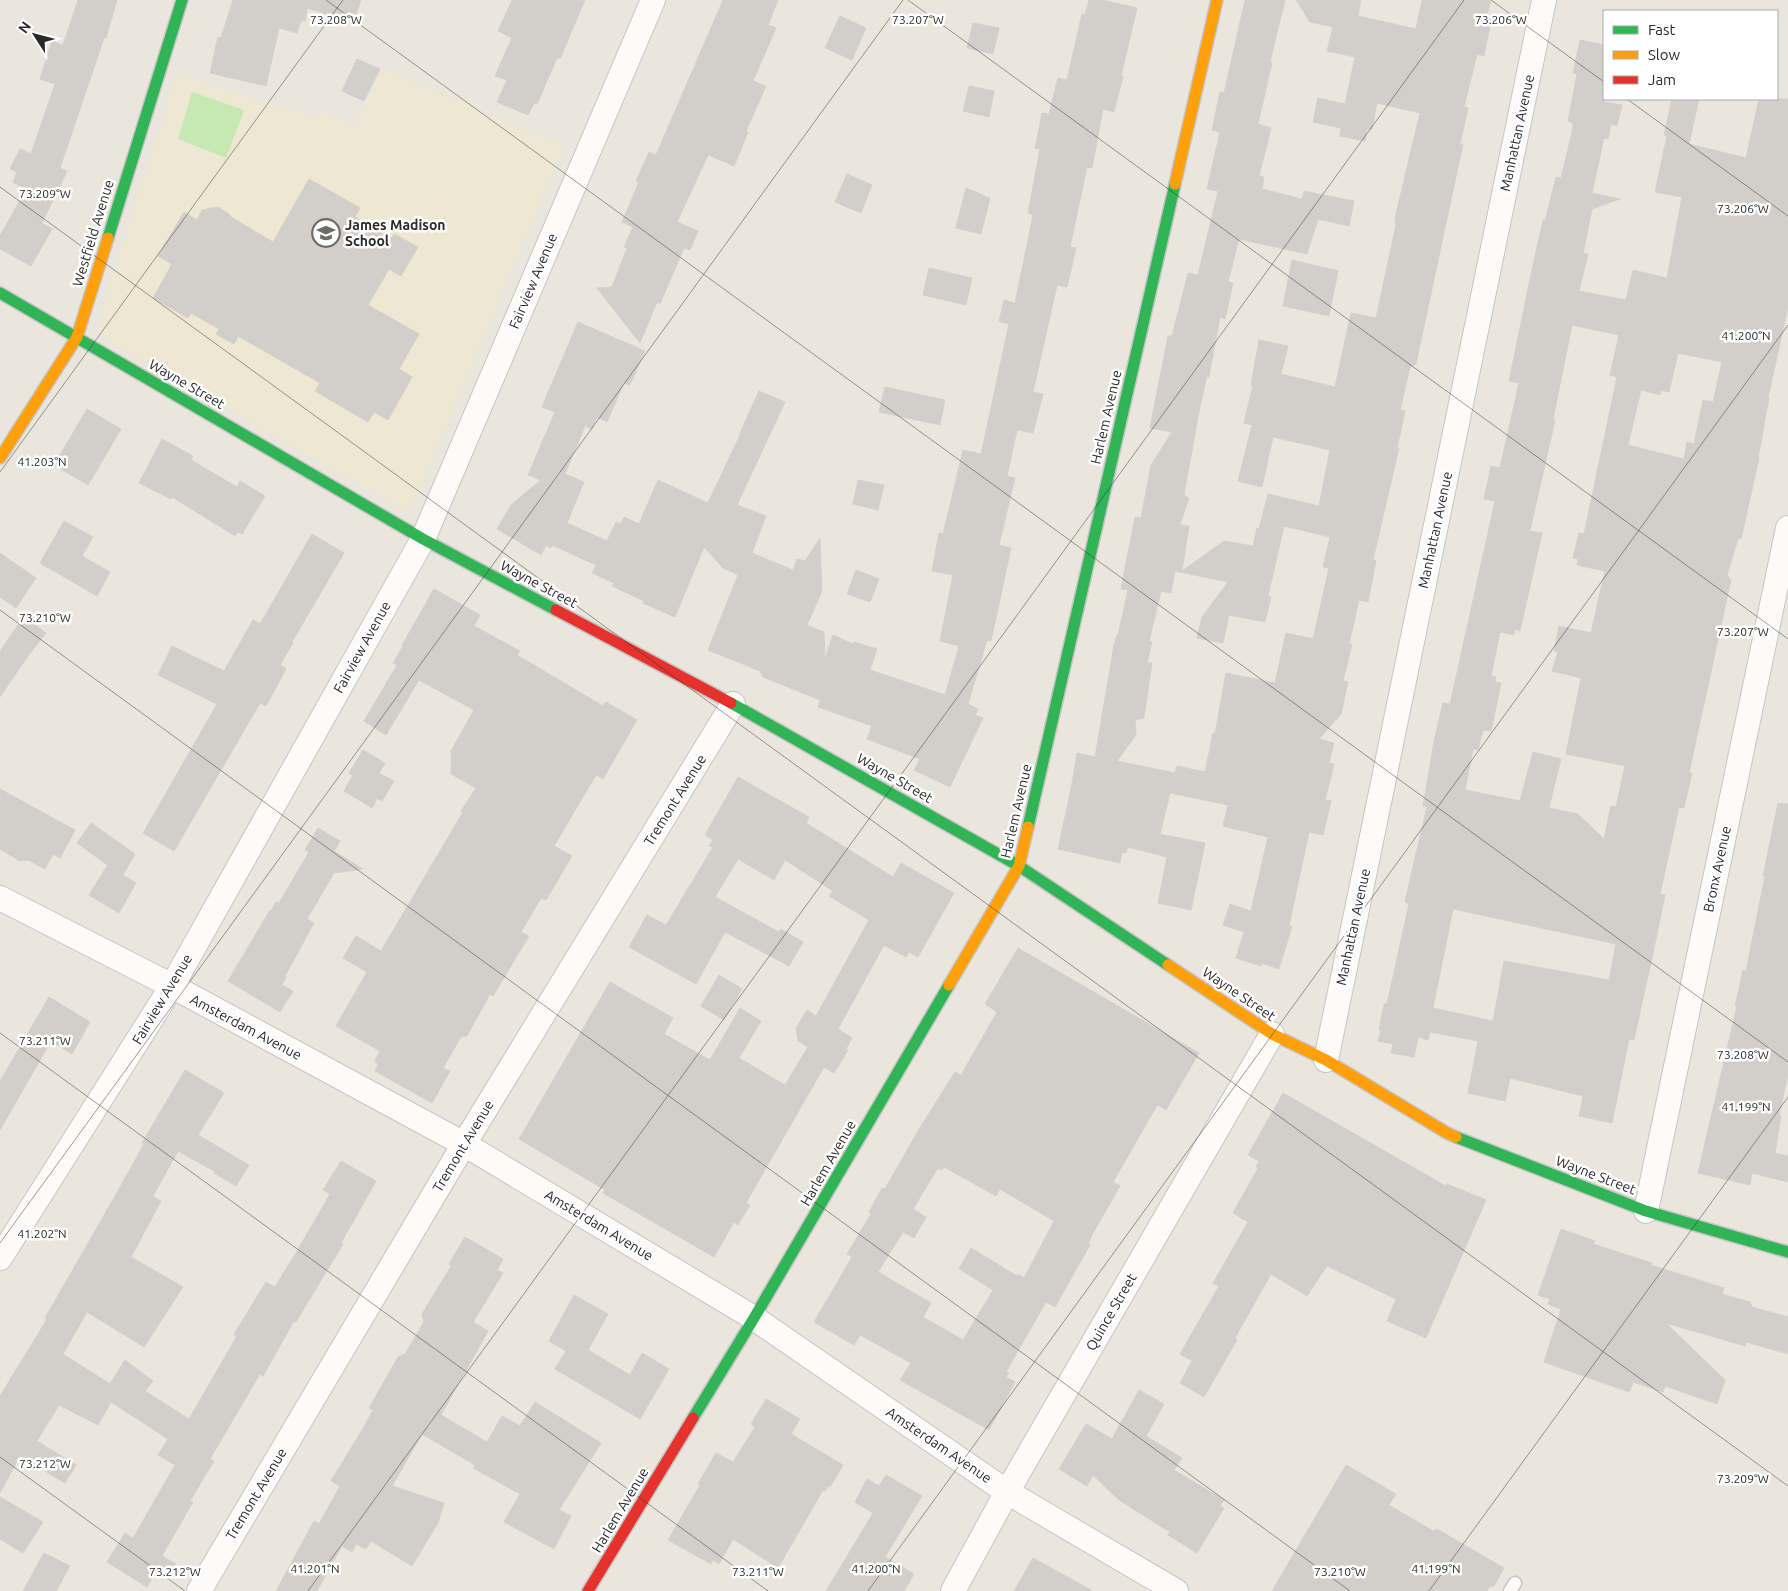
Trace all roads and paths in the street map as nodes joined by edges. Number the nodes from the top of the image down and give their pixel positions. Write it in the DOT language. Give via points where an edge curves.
graph roads {
  1 [pos="182,0"];
  2 [pos="653,0"];
  3 [pos="1216,0"];
  4 [pos="1544,0"];
  5 [pos="0,293"];
  6 [pos="77,337"];
  7 [pos="0,458"];
  8 [pos="1788,528"];
  9 [pos="423,539"];
  10 [pos="734,704"];
  11 [pos="1019,866"];
  12 [pos="0,898"];
  13 [pos="172,986"];
  14 [pos="1272,1034"];
  15 [pos="1326,1060"];
  16 [pos="464,1144"];
  17 [pos="1646,1210"];
  18 [pos="1788,1252"];
  19 [pos="0,1258"];
  20 [pos="754,1318"];
  21 [pos="1007,1492"];
  22 [pos="198,1591"];
  23 [pos="588,1591"];
  24 [pos="953,1591"];
  25 [pos="1176,1591"];
  1 -- 6 [label="street, Westfield Avenue"];
  2 -- 9 [label="street, Fairview Avenue"];
  3 -- 11 [label="street, Harlem Avenue"];
  4 -- 15 [label="street, Manhattan Avenue"];
  5 -- 6 [label="street, Wayne Street"];
  6 -- 7 [label="street, Westfield Avenue"];
  6 -- 9 [label="street, Wayne Street"];
  8 -- 17 [label="street, Bronx Avenue"];
  9 -- 10 [label="street, Wayne Street"];
  9 -- 13 [label="street, Fairview Avenue"];
  10 -- 11 [label="street, Wayne Street"];
  10 -- 16 [label="street, Tremont Avenue"];
  11 -- 14 [label="street, Wayne Street"];
  11 -- 20 [label="street, Harlem Avenue"];
  12 -- 13 [label="street, Amsterdam Avenue"];
  13 -- 16 [label="street, Amsterdam Avenue"];
  13 -- 19 [label="street, Fairview Avenue"];
  14 -- 15 [label="street, Wayne Street"];
  14 -- 21 [label="street, Quince Street"];
  15 -- 17 [label="street, Wayne Street" via="1448,1132"];
  16 -- 20 [label="street, Amsterdam Avenue"];
  16 -- 22 [label="street, Tremont Avenue"];
  17 -- 18 [label="street, Wayne Street"];
  20 -- 21 [label="street, Amsterdam Avenue"];
  20 -- 23 [label="street, Harlem Avenue"];
  21 -- 24 [label="street, Quince Street"];
  21 -- 25 [label="street, Amsterdam Avenue"];
}
